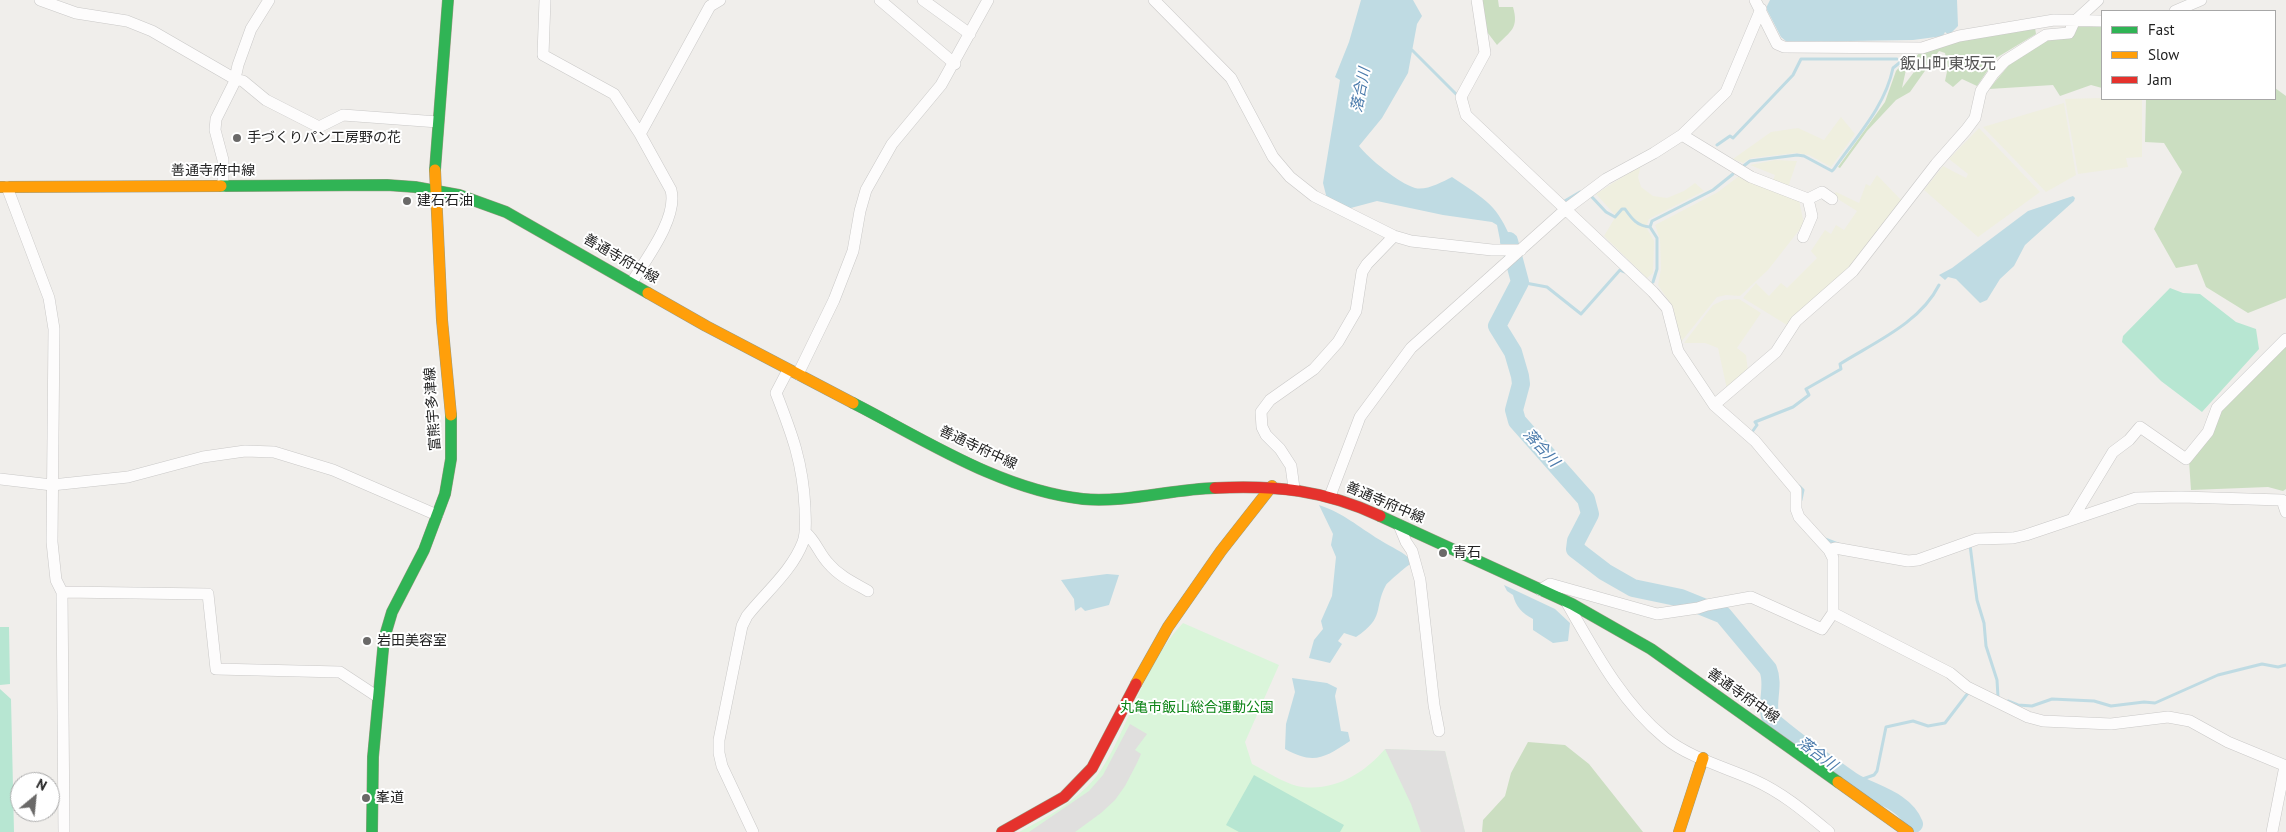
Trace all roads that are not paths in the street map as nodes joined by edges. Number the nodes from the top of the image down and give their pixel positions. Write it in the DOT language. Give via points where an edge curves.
graph roads {
  1 [pos="40,0"];
  2 [pos="270,0"];
  3 [pos="448,0"];
  4 [pos="545,0"];
  5 [pos="720,0"];
  6 [pos="880,0"];
  7 [pos="923,0"];
  8 [pos="988,0"];
  9 [pos="1154,0"];
  10 [pos="1477,0"];
  11 [pos="2098,0"];
  12 [pos="2201,0"];
  13 [pos="1760,3"];
  14 [pos="2176,10"];
  15 [pos="2101,21"];
  16 [pos="2074,22"];
  17 [pos="970,34"];
  18 [pos="955,64"];
  19 [pos="235,79"];
  20 [pos="438,122"];
  21 [pos="640,134"];
  22 [pos="1682,135"];
  23 [pos="223,186"];
  24 [pos="4,187"];
  25 [pos="436,190"];
  26 [pos="1808,199"];
  27 [pos="1832,199"];
  28 [pos="1566,209"];
  29 [pos="1394,236"];
  30 [pos="1803,237"];
  31 [pos="1512,253"];
  32 [pos="632,282"];
  33 [pos="2286,339"];
  34 [pos="793,372"];
  35 [pos="1714,405"];
  36 [pos="0,479"];
  37 [pos="52,485"];
  38 [pos="1272,486"];
  39 [pos="1294,488"];
  40 [pos="1330,496"];
  41 [pos="2286,512"];
  42 [pos="437,515"];
  43 [pos="2073,518"];
  44 [pos="1399,525"];
  45 [pos="805,532"];
  46 [pos="1829,550"];
  47 [pos="1540,590"];
  48 [pos="868,591"];
  49 [pos="62,592"];
  50 [pos="1572,602"];
  51 [pos="1832,613"];
  52 [pos="378,697"];
  53 [pos="1440,732"];
  54 [pos="1704,758"];
  55 [pos="2286,766"];
  56 [pos="1804,812"];
  57 [pos="64,832"];
  58 [pos="372,832"];
  59 [pos="753,832"];
  60 [pos="1002,832"];
  61 [pos="1679,832"];
  62 [pos="1816,832"];
  63 [pos="1829,832"];
  64 [pos="1908,832"];
  65 [pos="2272,832"];
  1 -- 19 [label="street" via="76,12 127,21 152,31"];
  2 -- 19 [label="street" via="251,29"];
  3 -- 20 [label="main road, 富熊宇多津線"];
  4 -- 21 [label="street" via="544,55 614,94"];
  5 -- 21 [label="street" via="710,6"];
  6 -- 18 [label="street"];
  7 -- 17 [label="street"];
  8 -- 17 [label="street"];
  9 -- 29 [label="street" via="1230,78 1273,157 1290,177 1314,196"];
  10 -- 28 [label="street" via="1485,53 1461,97 1462,107 1466,115"];
  11 -- 16 [label="street"];
  12 -- 14 [label="street"];
  13 -- 16 [label="street" via="1777,44 1784,47 1922,48 1958,36 2044,22"];
  13 -- 22 [label="street" via="1726,92"];
  15 -- 16 [label="street"];
  16 -- 35 [label="street" via="2069,33 2046,35 2004,61 1982,92 1975,118 1853,271 1796,321 1776,352"];
  17 -- 18 [label="street"];
  18 -- 34 [label="street" via="892,144 866,190 854,251 834,300"];
  19 -- 20 [label="street" via="243,81 266,100 319,127 343,116"];
  19 -- 23 [label="street" via="216,119 215,130 223,160"];
  20 -- 25 [label="main road, 富熊宇多津線"];
  21 -- 32 [label="street" via="664,175 673,199 658,239"];
  22 -- 26 [label="street" via="1751,177"];
  22 -- 28 [label="street" via="1606,179"];
  23 -- 24 [label="main road, 善通寺府中線"];
  23 -- 25 [label="main road, 善通寺府中線" via="387,185"];
  24 -- 37 [label="street" via="49,298 54,329"];
  25 -- 32 [label="main road, 善通寺府中線" via="506,212"];
  25 -- 42 [label="main road, 富熊宇多津線" via="442,320 452,429 445,494"];
  26 -- 27 [label="street" via="1822,192"];
  26 -- 30 [label="street" via="1812,216"];
  28 -- 31 [label="street"];
  28 -- 35 [label="street" via="1667,308 1678,351"];
  29 -- 31 [label="street"];
  29 -- 39 [label="street" via="1362,272 1356,311 1338,342 1314,369 1270,400 1261,412 1266,435 1291,466"];
  31 -- 40 [label="street" via="1411,348 1360,417"];
  32 -- 34 [label="main road, 善通寺府中線"];
  33 -- 43 [label="street" via="2217,408 2208,432 2186,459 2140,427 2130,440 2113,452"];
  34 -- 38 [label="main road, 善通寺府中線" via="970,463 1004,478 1064,496 1114,498 1204,488"];
  34 -- 45 [label="street" via="776,393 799,456 804,485"];
  35 -- 46 [label="street" via="1755,441 1796,490 1796,509 1800,517"];
  36 -- 37 [label="street"];
  37 -- 42 [label="street" via="128,477 245,451 274,452 333,470"];
  37 -- 49 [label="street" via="52,542 56,580"];
  38 -- 39 [label="main road, 善通寺府中線"];
  38 -- 60 [label="main road" via="1168,627 1092,768 1064,797"];
  39 -- 40 [label="main road, 善通寺府中線"];
  40 -- 44 [label="main road, 善通寺府中線"];
  41 -- 43 [label="street" via="2282,500 2153,497 2136,498"];
  42 -- 52 [label="main road, 富熊宇多津線" via="388,625"];
  43 -- 46 [label="street" via="2013,538 1977,538 1908,561 1835,548"];
  44 -- 47 [label="main road, 善通寺府中線"];
  44 -- 53 [label="street" via="1412,551 1420,580 1432,696"];
  45 -- 48 [label="street" via="837,572"];
  45 -- 59 [label="street" via="803,542 790,563 742,626 719,740 722,766"];
  46 -- 51 [label="street" via="1833,558"];
  47 -- 50 [label="main road, 善通寺府中線"];
  47 -- 51 [label="street" via="1550,584 1657,614 1751,597 1822,629"];
  49 -- 52 [label="street" via="208,594 216,669 340,672"];
  49 -- 57 [label="street"];
  50 -- 54 [label="street" via="1601,662 1645,720 1666,739"];
  50 -- 64 [label="main road, 善通寺府中線" via="1651,649"];
  51 -- 55 [label="street" via="1950,673 1967,687 2028,718 2111,724 2168,717 2190,721 2228,742"];
  52 -- 58 [label="main road, 富熊宇多津線"];
  54 -- 56 [label="street" via="1785,796"];
  54 -- 61 [label="main road"];
  55 -- 65 [label="street"];
  56 -- 62 [label="street"];
  56 -- 63 [label="street"];
}
